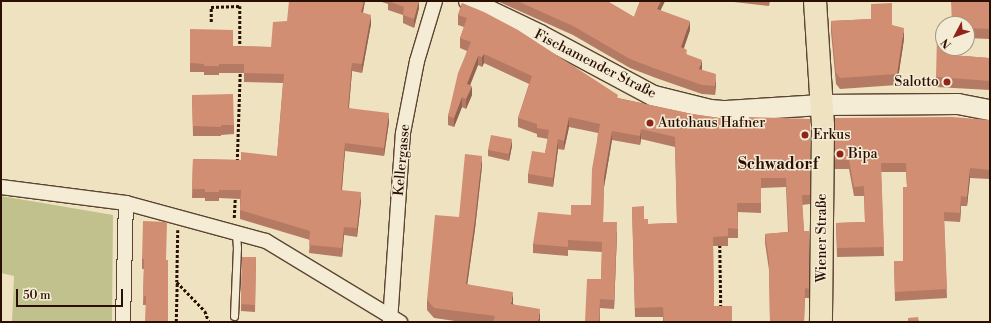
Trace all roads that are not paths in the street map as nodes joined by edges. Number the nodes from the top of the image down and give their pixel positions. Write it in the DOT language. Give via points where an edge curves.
graph roads {
  1 [pos="435,1"];
  2 [pos="469,1"];
  3 [pos="815,1"];
  4 [pos="821,106"];
  5 [pos="990,110"];
  6 [pos="1,187"];
  7 [pos="126,203"];
  8 [pos="236,232"];
  9 [pos="234,316"];
  10 [pos="394,320"];
  11 [pos="123,322"];
  12 [pos="821,322"];
  1 -- 10 [label="street, Kellergasse" via="417,61 403,133"];
  2 -- 4 [label="main road, Fischamender Straße" via="540,35 654,96 710,110 726,111"];
  3 -- 4 [label="main road, Wiener Straße"];
  4 -- 5 [label="main road, Fischamender Straße" via="958,104"];
  4 -- 12 [label="main road, Wiener Straße"];
  6 -- 7 [label="street"];
  7 -- 8 [label="street"];
  7 -- 11 [label="street"];
  8 -- 9 [label="lane"];
  8 -- 10 [label="street" via="266,240"];
}
